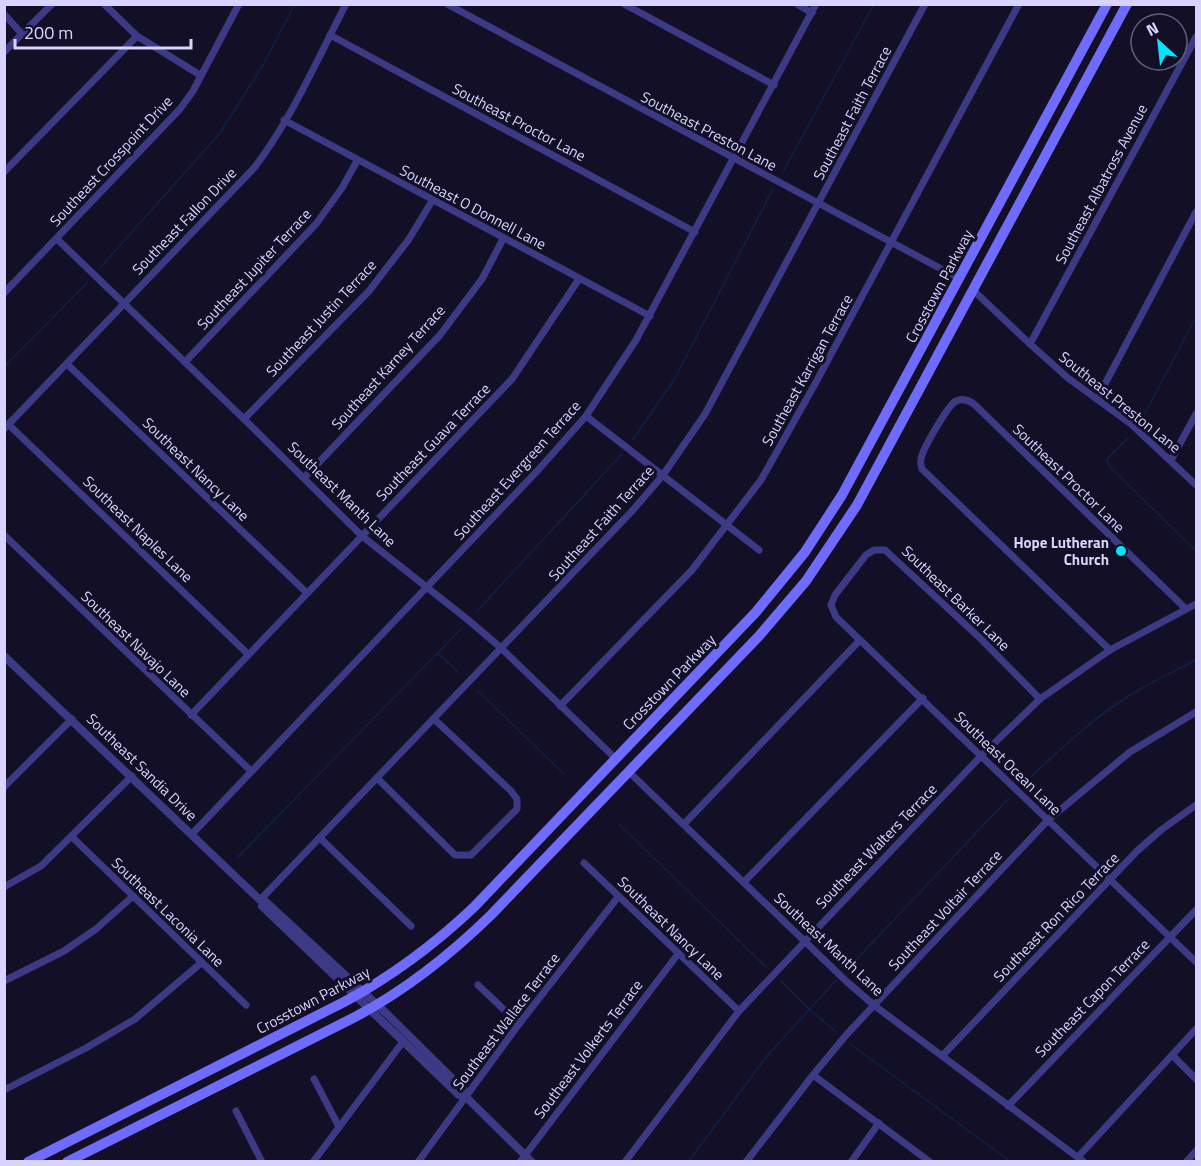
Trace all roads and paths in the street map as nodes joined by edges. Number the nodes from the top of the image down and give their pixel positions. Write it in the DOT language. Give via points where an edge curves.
graph roads {
  1 [pos="52,4"];
  2 [pos="104,4"];
  3 [pos="346,4"];
  4 [pos="447,4"];
  5 [pos="624,4"];
  6 [pos="797,4"];
  7 [pos="816,4"];
  8 [pos="925,4"];
  9 [pos="1019,4"];
  10 [pos="1107,4"];
  11 [pos="1127,4"];
  12 [pos="238,5"];
  13 [pos="812,13"];
  14 [pos="4,14"];
  15 [pos="22,34"];
  16 [pos="330,35"];
  17 [pos="137,36"];
  18 [pos="1197,37"];
  19 [pos="4,52"];
  20 [pos="200,75"];
  21 [pos="774,85"];
  22 [pos="1056,99"];
  23 [pos="284,120"];
  24 [pos="1064,122"];
  25 [pos="734,159"];
  26 [pos="357,161"];
  27 [pos="4,172"];
  28 [pos="432,201"];
  29 [pos="818,204"];
  30 [pos="1197,212"];
  31 [pos="695,232"];
  32 [pos="57,239"];
  33 [pos="503,239"];
  34 [pos="892,243"];
  35 [pos="579,279"];
  36 [pos="960,279"];
  37 [pos="974,291"];
  38 [pos="4,292"];
  39 [pos="123,304"];
  40 [pos="650,316"];
  41 [pos="1030,344"];
  42 [pos="185,362"];
  43 [pos="67,364"];
  44 [pos="1097,399"];
  45 [pos="894,402"];
  46 [pos="1197,414"];
  47 [pos="586,416"];
  48 [pos="906,416"];
  49 [pos="244,419"];
  50 [pos="7,427"];
  51 [pos="1171,460"];
  52 [pos="663,475"];
  53 [pos="304,478"];
  54 [pos="1197,485"];
  55 [pos="727,526"];
  56 [pos="4,535"];
  57 [pos="362,536"];
  58 [pos="759,550"];
  59 [pos="850,576"];
  60 [pos="426,588"];
  61 [pos="307,593"];
  62 [pos="1197,604"];
  63 [pos="1186,609"];
  64 [pos="860,640"];
  65 [pos="501,648"];
  66 [pos="1110,650"];
  67 [pos="248,654"];
  68 [pos="717,654"];
  69 [pos="8,659"];
  70 [pos="4,670"];
  71 [pos="726,671"];
  72 [pos="923,698"];
  73 [pos="1040,699"];
  74 [pos="560,706"];
  75 [pos="1197,712"];
  76 [pos="191,715"];
  77 [pos="72,719"];
  78 [pos="434,719"];
  79 [pos="981,756"];
  80 [pos="616,759"];
  81 [pos="250,771"];
  82 [pos="629,772"];
  83 [pos="132,776"];
  84 [pos="377,778"];
  85 [pos="4,787"];
  86 [pos="1197,805"];
  87 [pos="1048,820"];
  88 [pos="684,824"];
  89 [pos="193,833"];
  90 [pos="72,837"];
  91 [pos="320,838"];
  92 [pos="584,863"];
  93 [pos="1110,879"];
  94 [pos="744,882"];
  95 [pos="4,887"];
  96 [pos="132,897"];
  97 [pos="618,897"];
  98 [pos="260,900"];
  99 [pos="1197,910"];
  100 [pos="411,926"];
  101 [pos="1170,936"];
  102 [pos="805,940"];
  103 [pos="678,954"];
  104 [pos="1197,962"];
  105 [pos="201,963"];
  106 [pos="4,981"];
  107 [pos="478,985"];
  108 [pos="359,994"];
  109 [pos="246,1005"];
  110 [pos="875,1006"];
  111 [pos="373,1007"];
  112 [pos="739,1011"];
  113 [pos="519,1024"];
  114 [pos="1197,1029"];
  115 [pos="402,1042"];
  116 [pos="943,1055"];
  117 [pos="1172,1055"];
  118 [pos="813,1075"];
  119 [pos="314,1079"];
  120 [pos="1197,1079"];
  121 [pos="4,1089"];
  122 [pos="466,1097"];
  123 [pos="1008,1106"];
  124 [pos="236,1111"];
  125 [pos="879,1123"];
  126 [pos="339,1127"];
  127 [pos="1197,1151"];
  128 [pos="522,1158"];
  129 [pos="1081,1159"];
  130 [pos="28,1161"];
  131 [pos="67,1161"];
  132 [pos="262,1161"];
  133 [pos="313,1161"];
  134 [pos="417,1161"];
  135 [pos="532,1161"];
  136 [pos="625,1161"];
  137 [pos="746,1161"];
  138 [pos="851,1161"];
  139 [pos="930,1161"];
  140 [pos="1186,1161"];
  1 -- 15 [label="street"];
  2 -- 17 [label="street"];
  3 -- 16 [label="street, Southeast Fallon Drive"];
  4 -- 25 [label="street, Southeast Preston Lane"];
  5 -- 21 [label="street"];
  6 -- 13 [label="street"];
  7 -- 13 [label="street, Southeast Evergreen Terrace"];
  8 -- 29 [label="street, Southeast Faith Terrace"];
  9 -- 34 [label="street, Southeast Karrigan Terrace"];
  10 -- 22 [label="main road, Crosstown Parkway"];
  11 -- 24 [label="main road"];
  12 -- 20 [label="street, Southeast Crosspoint Drive"];
  13 -- 21 [label="street, Southeast Evergreen Terrace"];
  14 -- 15 [label="street"];
  15 -- 19 [label="street"];
  16 -- 23 [label="street, Southeast Fallon Drive"];
  16 -- 31 [label="street, Southeast Proctor Lane"];
  17 -- 20 [label="street"];
  17 -- 27 [label="street"];
  18 -- 41 [label="street, Southeast Albatross Avenue"];
  20 -- 32 [label="street, Southeast Crosspoint Drive" via="180,109"];
  21 -- 25 [label="street, Southeast Evergreen Terrace"];
  22 -- 24 [label="main road" via="1057,115"];
  22 -- 36 [label="main road, Crosstown Parkway"];
  23 -- 26 [label="street, Southeast O Donnell Lane"];
  23 -- 39 [label="street, Southeast Fallon Drive" via="254,168"];
  24 -- 37 [label="main road"];
  25 -- 29 [label="street, Southeast Preston Lane"];
  25 -- 31 [label="street, Southeast Evergreen Terrace"];
  26 -- 28 [label="street, Southeast O Donnell Lane"];
  26 -- 42 [label="street, Southeast Jupiter Terrace" via="316,224"];
  28 -- 33 [label="street, Southeast O Donnell Lane"];
  28 -- 49 [label="street, Southeast Justin Terrace" via="369,291"];
  29 -- 34 [label="street, Southeast Preston Lane"];
  29 -- 52 [label="street, Southeast Faith Terrace" via="705,414"];
  30 -- 44 [label="street"];
  31 -- 40 [label="street, Southeast Evergreen Terrace"];
  32 -- 38 [label="street, Southeast Crosspoint Drive"];
  32 -- 39 [label="street, Southeast Manth Lane"];
  33 -- 35 [label="street, Southeast O Donnell Lane"];
  33 -- 53 [label="street, Southeast Karney Terrace" via="482,279 440,335"];
  34 -- 36 [label="street, Southeast Preston Lane"];
  34 -- 55 [label="street, Southeast Karrigan Terrace" via="761,480"];
  35 -- 40 [label="street, Southeast O Donnell Lane"];
  35 -- 57 [label="street, Southeast Guava Terrace" via="512,379"];
  36 -- 45 [label="main road, Crosstown Parkway"];
  37 -- 41 [label="street, Southeast Preston Lane"];
  37 -- 48 [label="main road"];
  39 -- 42 [label="street, Southeast Manth Lane"];
  39 -- 43 [label="street, Southeast Fallon Drive"];
  40 -- 47 [label="street, Southeast Evergreen Terrace"];
  41 -- 44 [label="street, Southeast Preston Lane"];
  42 -- 49 [label="street, Southeast Manth Lane"];
  43 -- 50 [label="street, Southeast Fallon Drive"];
  43 -- 61 [label="street, Southeast Nancy Lane"];
  44 -- 51 [label="street, Southeast Preston Lane"];
  45 -- 48 [label="main road" via="902,404"];
  45 -- 68 [label="main road, Crosstown Parkway" via="818,533 778,586"];
  46 -- 51 [label="street"];
  47 -- 52 [label="street"];
  47 -- 60 [label="street, Southeast Evergreen Terrace"];
  48 -- 71 [label="main road" via="826,554 785,607"];
  49 -- 53 [label="street, Southeast Manth Lane"];
  50 -- 67 [label="street, Southeast Naples Lane"];
  51 -- 54 [label="street, Southeast Preston Lane"];
  52 -- 55 [label="street"];
  52 -- 65 [label="street, Southeast Faith Terrace"];
  53 -- 57 [label="street, Southeast Manth Lane"];
  55 -- 58 [label="street"];
  55 -- 74 [label="street, Southeast Karrigan Terrace" via="692,570"];
  56 -- 76 [label="street, Southeast Navajo Lane"];
  57 -- 60 [label="street, Southeast Manth Lane"];
  57 -- 61 [label="street, Southeast Guava Terrace"];
  59 -- 64 [label="street, Southeast Ocean Lane" via="832,600 832,610"];
  59 -- 73 [label="street, Southeast Barker Lane" via="870,552 889,552"];
  60 -- 65 [label="street, Southeast Manth Lane"];
  60 -- 81 [label="street, Southeast Evergreen Terrace"];
  61 -- 67 [label="street, Southeast Guava Terrace"];
  62 -- 63 [label="street, Southeast Walters Terrace"];
  63 -- 66 [label="street, Southeast Walters Terrace"];
  63 -- 66 [label="street, Southeast Proctor Lane" via="971,402 961,400 952,404 921,457 925,472"];
  64 -- 72 [label="street, Southeast Ocean Lane"];
  64 -- 88 [label="street"];
  65 -- 74 [label="street, Southeast Manth Lane"];
  65 -- 78 [label="street, Southeast Faith Terrace"];
  66 -- 73 [label="street, Southeast Walters Terrace"];
  67 -- 76 [label="street, Southeast Guava Terrace"];
  68 -- 71 [label="main road" via="717,664"];
  68 -- 80 [label="main road, Crosstown Parkway"];
  69 -- 70 [label="street"];
  69 -- 77 [label="street, Southeast Sandia Drive"];
  71 -- 82 [label="main road"];
  72 -- 79 [label="street, Southeast Ocean Lane"];
  72 -- 94 [label="street"];
  73 -- 79 [label="street, Southeast Walters Terrace"];
  74 -- 80 [label="street, Southeast Manth Lane"];
  75 -- 87 [label="street, Southeast Voltair Terrace" via="1130,752"];
  76 -- 81 [label="street, Southeast Navajo Lane"];
  77 -- 83 [label="street, Southeast Sandia Drive"];
  77 -- 85 [label="street"];
  78 -- 84 [label="street, Southeast Faith Terrace"];
  78 -- 84 [label="street" via="511,791 517,799 517,809 471,855 455,855"];
  79 -- 87 [label="street, Southeast Ocean Lane"];
  79 -- 102 [label="street, Southeast Walters Terrace"];
  80 -- 108 [label="main road, Crosstown Parkway" via="449,930"];
  81 -- 89 [label="street, Southeast Evergreen Terrace"];
  82 -- 88 [label="street, Southeast Manth Lane"];
  82 -- 111 [label="main road" via="466,939"];
  83 -- 89 [label="street, Southeast Sandia Drive"];
  83 -- 90 [label="street"];
  84 -- 91 [label="street, Southeast Faith Terrace"];
  86 -- 93 [label="street, Southeast Ron Rico Terrace" via="1161,830"];
  87 -- 93 [label="street, Southeast Ocean Lane"];
  87 -- 110 [label="street, Southeast Voltair Terrace"];
  88 -- 94 [label="street, Southeast Manth Lane"];
  89 -- 98 [label="street, Southeast Sandia Drive"];
  90 -- 95 [label="street" via="41,866"];
  90 -- 96 [label="street, Southeast Laconia Lane"];
  91 -- 98 [label="street, Southeast Faith Terrace"];
  91 -- 100 [label="street"];
  92 -- 97 [label="street, Southeast Nancy Lane"];
  93 -- 101 [label="street, Southeast Ocean Lane"];
  93 -- 116 [label="street, Southeast Ron Rico Terrace"];
  94 -- 102 [label="street, Southeast Manth Lane"];
  96 -- 105 [label="street, Southeast Laconia Lane"];
  96 -- 106 [label="street" via="64,951"];
  97 -- 103 [label="street, Southeast Nancy Lane"];
  97 -- 113 [label="street, Southeast Wallace Terrace"];
  98 -- 108 [label="street, Southeast Sandia Drive"];
  99 -- 101 [label="street, Southeast Capon Terrace"];
  101 -- 104 [label="street, Southeast Ocean Lane"];
  101 -- 123 [label="street, Southeast Capon Terrace"];
  102 -- 110 [label="street, Southeast Manth Lane"];
  102 -- 112 [label="street, Southeast Walters Terrace"];
  103 -- 112 [label="street, Southeast Nancy Lane"];
  103 -- 128 [label="street, Southeast Volkerts Terrace"];
  105 -- 109 [label="street, Southeast Laconia Lane"];
  105 -- 121 [label="street" via="135,1019"];
  107 -- 113 [label="street"];
  108 -- 111 [label="street, Southeast Sandia Drive"];
  108 -- 130 [label="main road, Crosstown Parkway"];
  110 -- 116 [label="street, Southeast Manth Lane"];
  110 -- 118 [label="street, Southeast Voltair Terrace"];
  111 -- 115 [label="street, Southeast Sandia Drive"];
  111 -- 122 [label="street, Southeast Sandia Drive" via="464,1090"];
  111 -- 131 [label="main road"];
  112 -- 136 [label="street, Southeast Walters Terrace"];
  113 -- 122 [label="street, Southeast Wallace Terrace"];
  114 -- 117 [label="street"];
  115 -- 122 [label="street, Southeast Sandia Drive" via="459,1095"];
  115 -- 126 [label="street"];
  116 -- 123 [label="street, Southeast Manth Lane"];
  117 -- 120 [label="street"];
  117 -- 129 [label="street"];
  118 -- 125 [label="street"];
  118 -- 137 [label="street, Southeast Voltair Terrace"];
  119 -- 126 [label="street"];
  122 -- 128 [label="street, Southeast Sandia Drive"];
  122 -- 134 [label="street, Southeast Wallace Terrace"];
  123 -- 129 [label="street, Southeast Manth Lane"];
  124 -- 132 [label="street"];
  125 -- 138 [label="street"];
  125 -- 139 [label="street"];
  126 -- 133 [label="street"];
  127 -- 140 [label="street"];
  128 -- 135 [label="street, Southeast Sandia Drive"];
}
